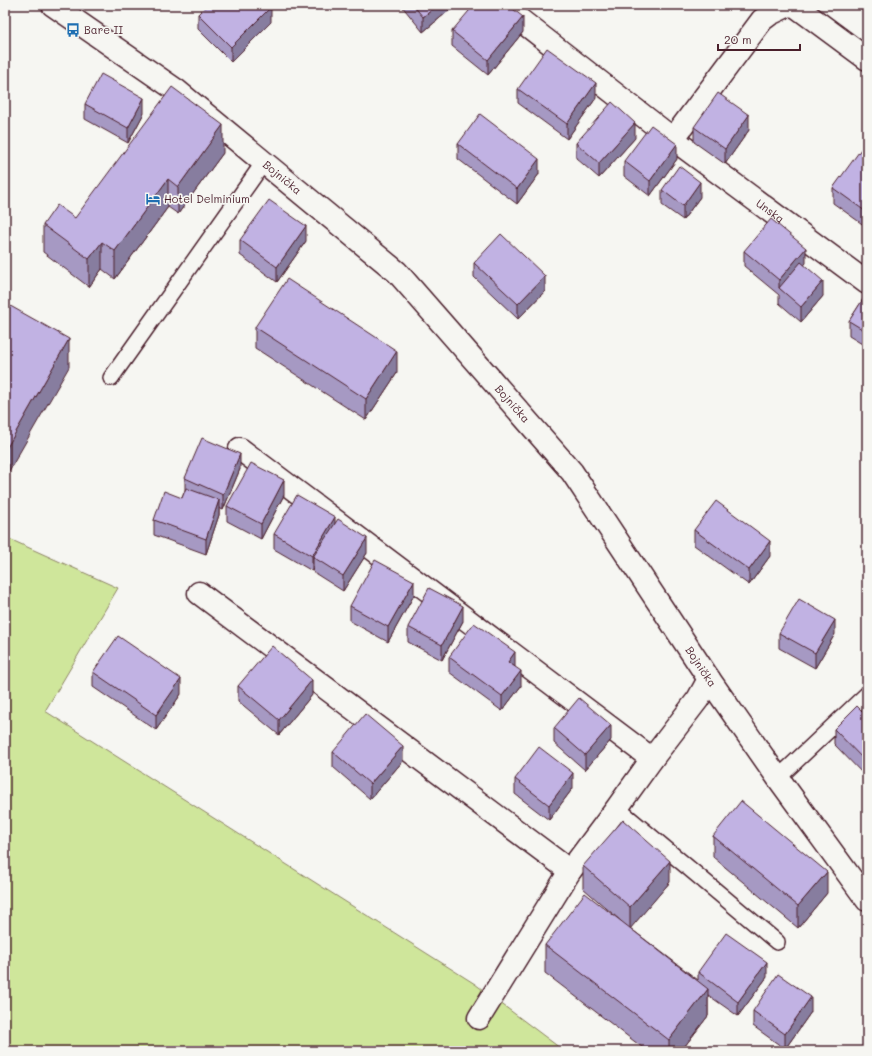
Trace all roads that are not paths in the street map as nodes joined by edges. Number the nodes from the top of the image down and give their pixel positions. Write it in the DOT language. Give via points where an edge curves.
graph roads {
  1 [pos="53,5"];
  2 [pos="501,5"];
  3 [pos="789,5"];
  4 [pos="794,5"];
  5 [pos="867,59"];
  6 [pos="674,139"];
  7 [pos="264,162"];
  8 [pos="867,283"];
  9 [pos="111,378"];
  10 [pos="240,449"];
  11 [pos="199,593"];
  12 [pos="709,679"];
  13 [pos="867,694"];
  14 [pos="652,758"];
  15 [pos="778,778"];
  16 [pos="617,808"];
  17 [pos="570,870"];
  18 [pos="867,900"];
  19 [pos="777,942"];
  20 [pos="479,1018"];
  1 -- 7 [label="street, Bojnička" via="176,90"];
  2 -- 6 [label="street, Unska"];
  3 -- 6 [label="street" via="762,20"];
  4 -- 5 [label="street"];
  6 -- 8 [label="street, Unska"];
  7 -- 9 [label="lane"];
  7 -- 12 [label="street, Bojnička" via="397,272 572,472"];
  10 -- 14 [label="street"];
  11 -- 17 [label="street"];
  12 -- 14 [label="street" via="698,699"];
  12 -- 15 [label="street, Bojnička"];
  13 -- 15 [label="lane"];
  14 -- 16 [label="street"];
  15 -- 18 [label="street, Bojnička"];
  16 -- 17 [label="street"];
  16 -- 19 [label="lane"];
  17 -- 20 [label="street"];
}
